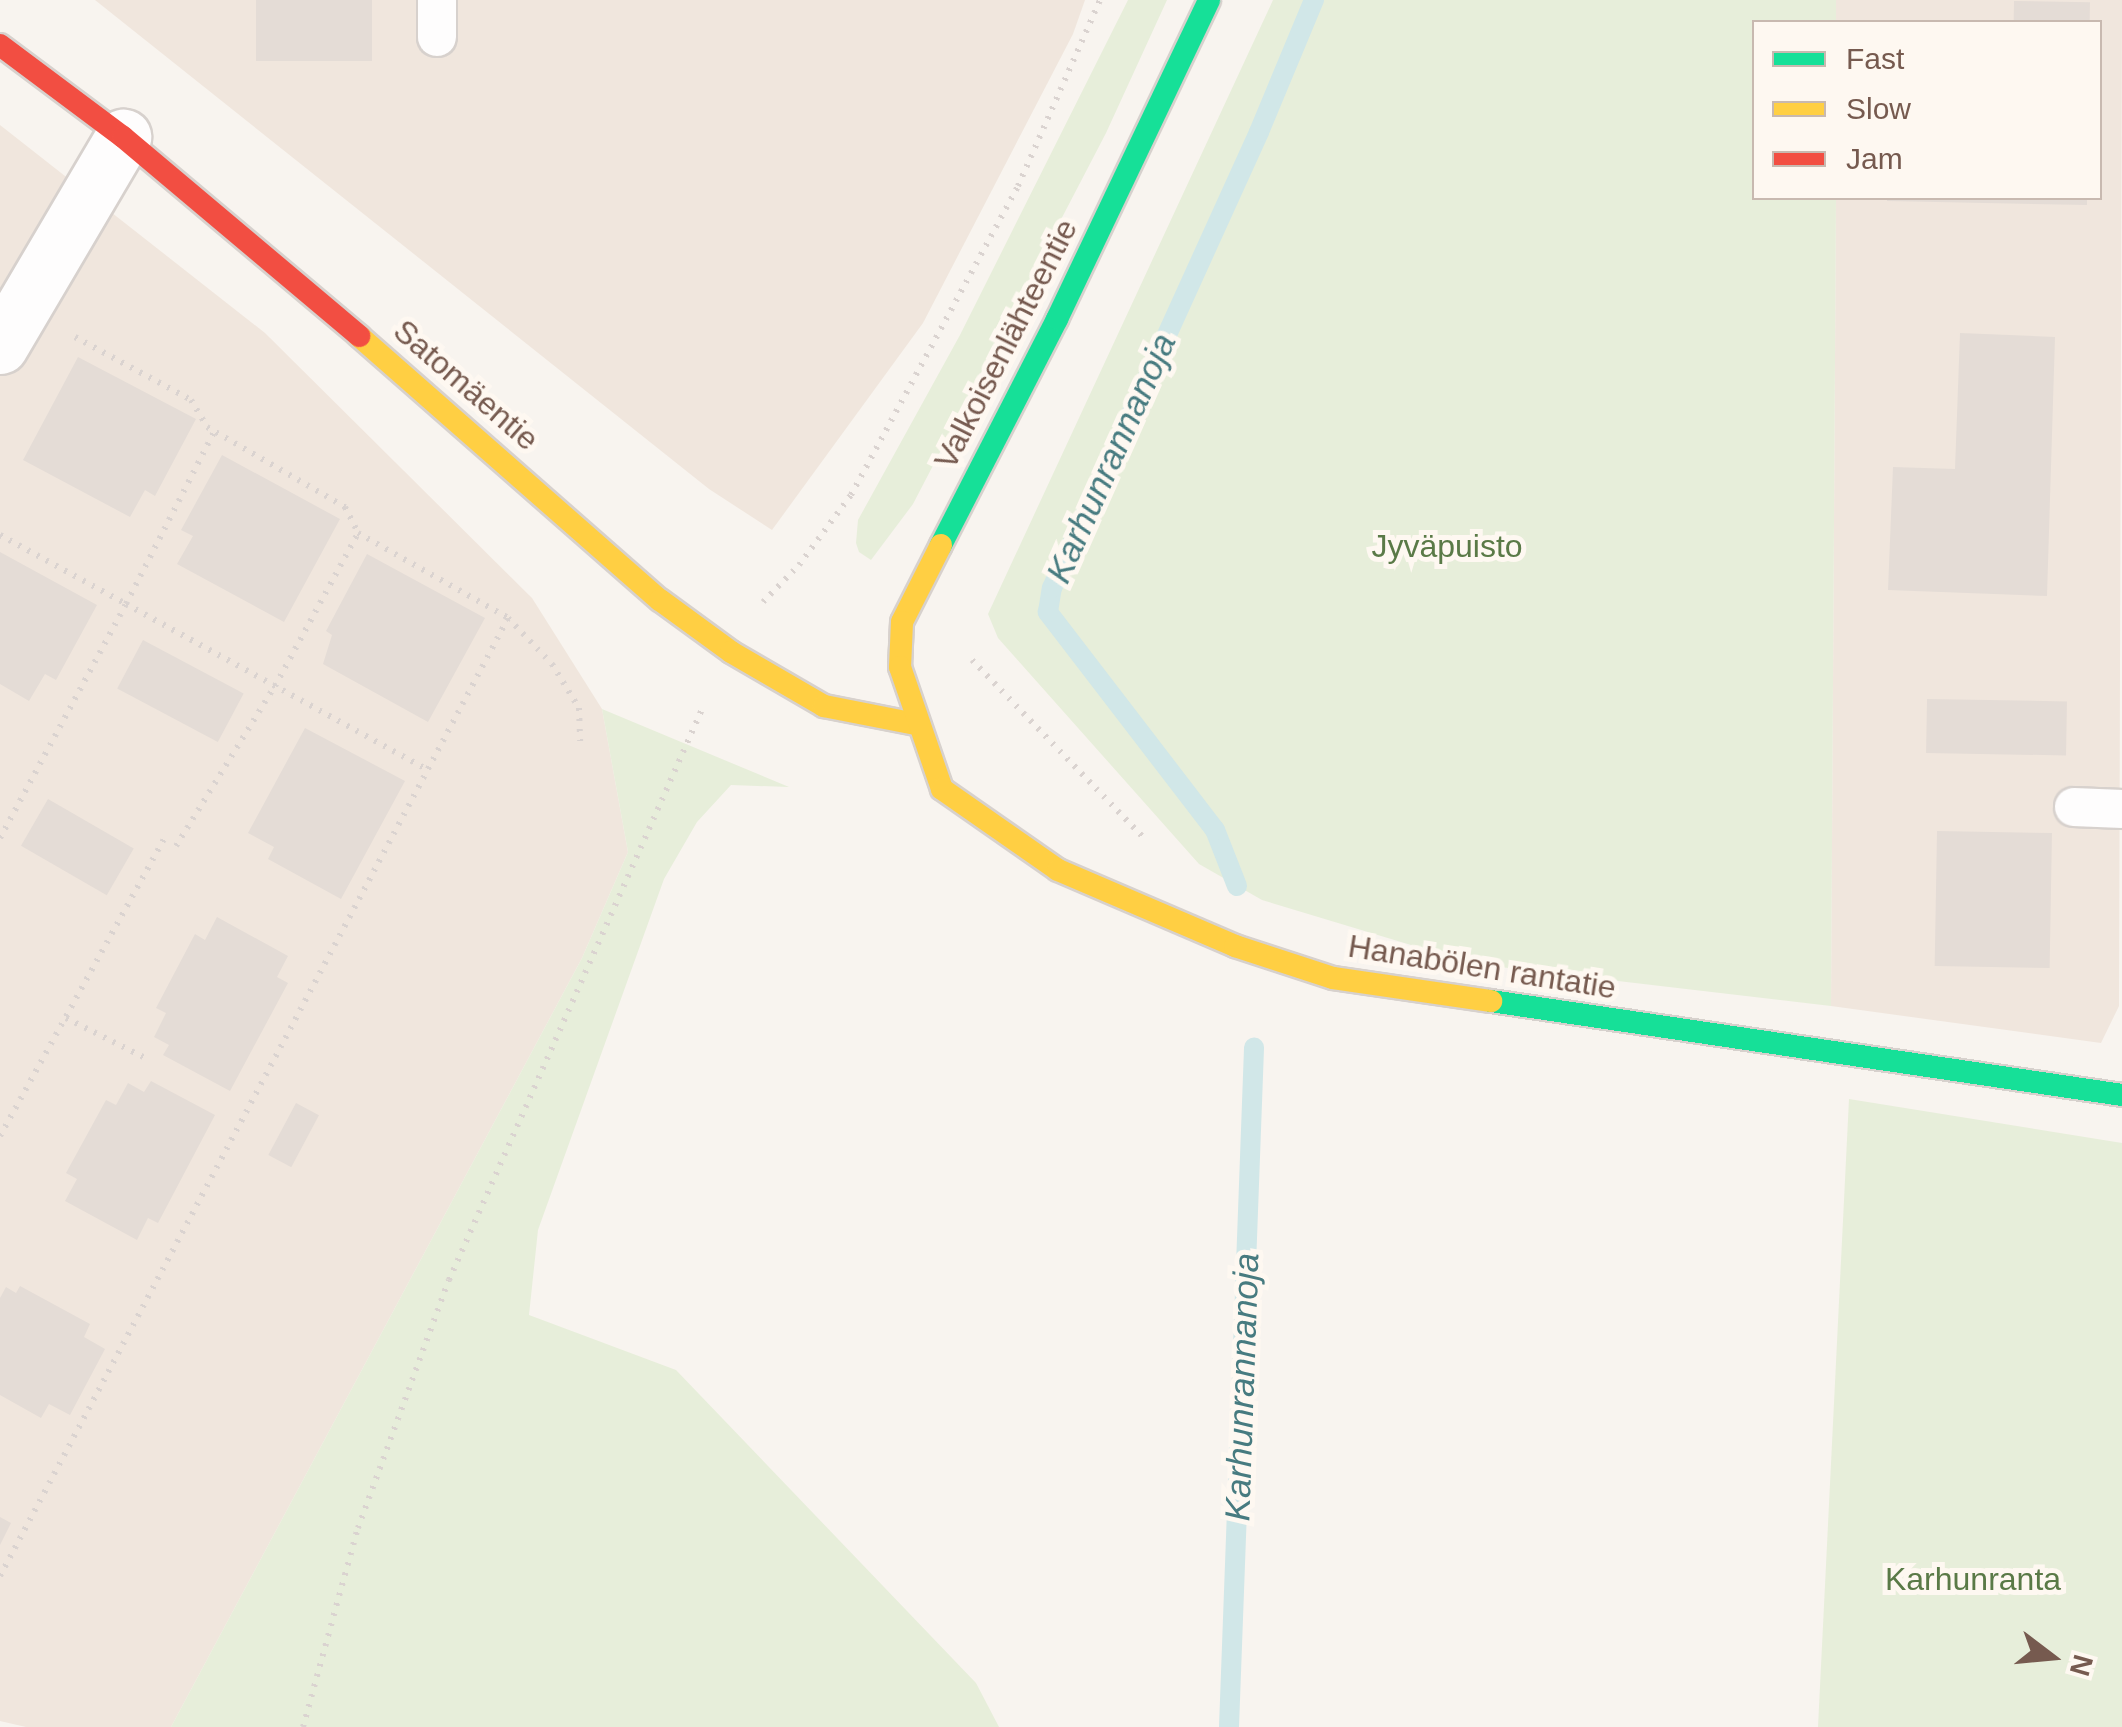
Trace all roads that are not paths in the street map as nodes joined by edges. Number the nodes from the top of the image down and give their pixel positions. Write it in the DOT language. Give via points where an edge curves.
graph roads {
  1 [pos="1209,0"];
  2 [pos="0,45"];
  3 [pos="123,138"];
  4 [pos="11,327"];
  5 [pos="916,724"];
  6 [pos="2074,807"];
  7 [pos="2122,809"];
  8 [pos="2122,1095"];
  1 -- 5 [label="street, Valkoisenlähteentie" via="902,622 900,668"];
  2 -- 3 [label="street, Satomäentie"];
  3 -- 4 [label="street"];
  3 -- 5 [label="street, Satomäentie" via="660,600 731,652 824,706"];
  5 -- 8 [label="street, Hanabölen rantatie" via="942,789 1058,870 1236,946 1334,978"];
  6 -- 7 [label="lane"];
}
